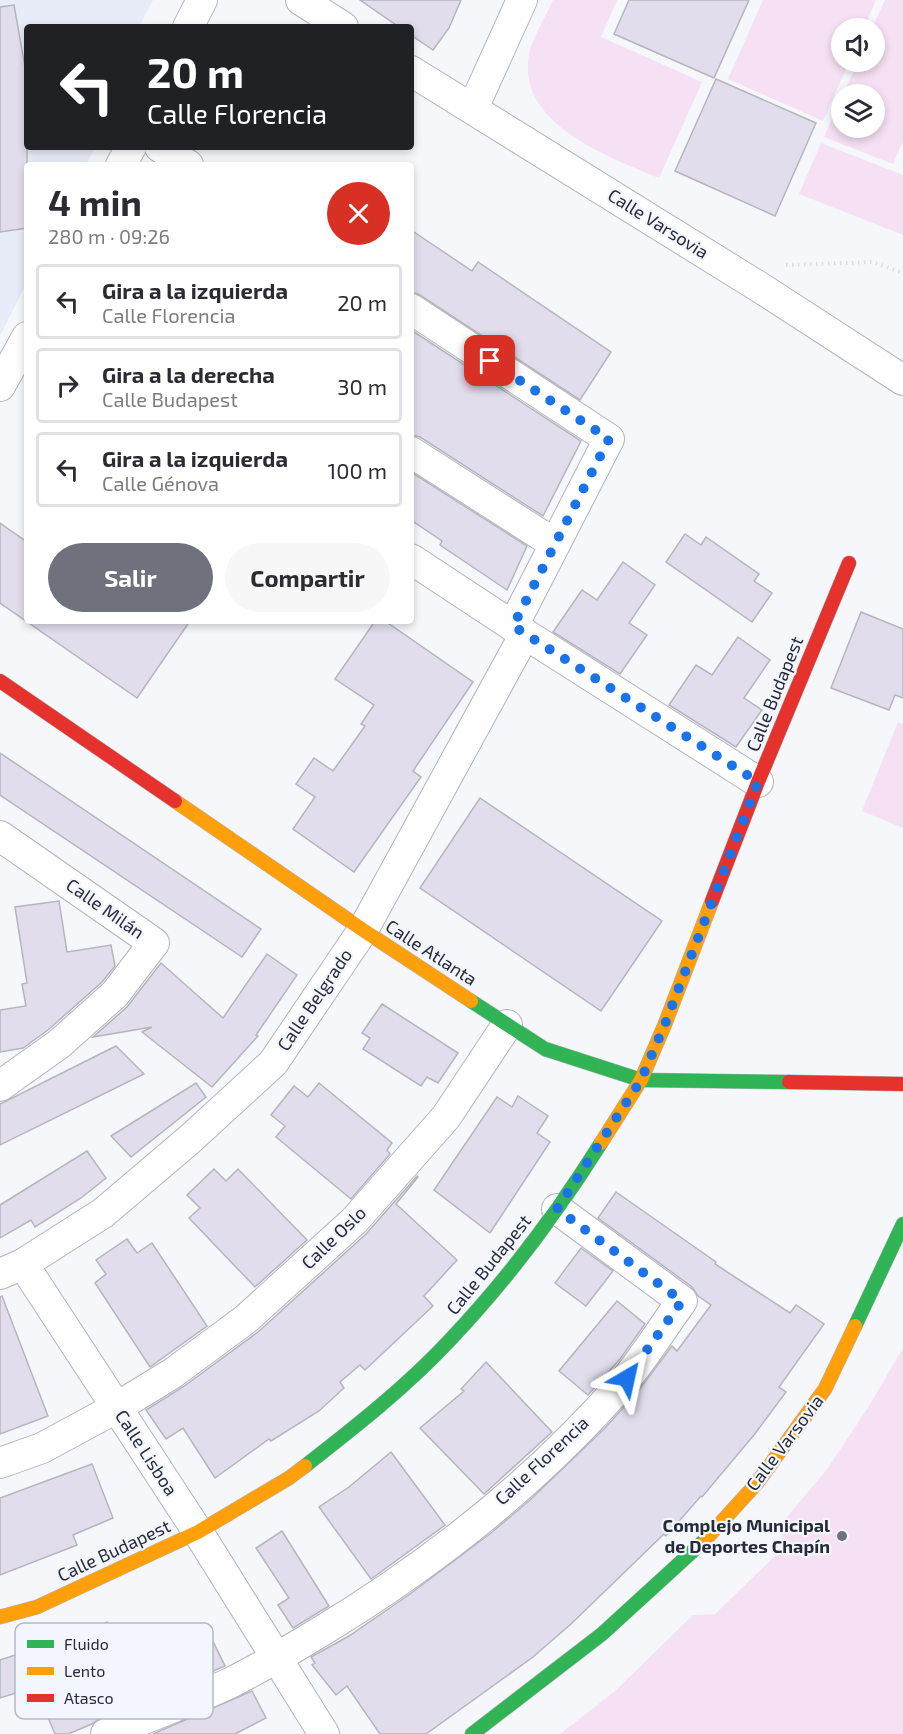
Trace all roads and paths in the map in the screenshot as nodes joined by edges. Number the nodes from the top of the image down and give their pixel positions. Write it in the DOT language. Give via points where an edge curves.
graph roads {
  1 [pos="301,0"];
  2 [pos="522,0"];
  3 [pos="338,24"];
  4 [pos="414,73"];
  5 [pos="473,108"];
  6 [pos="165,150"];
  7 [pos="183,162"];
  8 [pos="903,273"];
  9 [pos="764,290"];
  10 [pos="414,311"];
  11 [pos="24,342"];
  12 [pos="903,380"];
  13 [pos="0,386"];
  14 [pos="414,454"];
  15 [pos="555,544"];
  16 [pos="414,561"];
  17 [pos="849,563"];
  18 [pos="519,630"];
  19 [pos="0,681"];
  20 [pos="758,782"];
  21 [pos="0,836"];
  22 [pos="363,930"];
  23 [pos="507,1025"];
  24 [pos="641,1080"];
  25 [pos="903,1084"];
  26 [pos="0,1086"];
  27 [pos="557,1209"];
  28 [pos="903,1224"];
  29 [pos="11,1269"];
  30 [pos="116,1408"];
  31 [pos="0,1463"];
  32 [pos="198,1532"];
  33 [pos="0,1617"];
  34 [pos="276,1659"];
  35 [pos="213,1690"];
  36 [pos="145,1719"];
  37 [pos="106,1734"];
  38 [pos="324,1734"];
  39 [pos="471,1734"];
  1 -- 3 [label="street"];
  2 -- 5 [label="street"];
  4 -- 5 [label="street, Calle Varsovia"];
  5 -- 9 [label="street, Calle Varsovia"];
  6 -- 7 [label="street"];
  8 -- 9 [label="path" via="873,262 778,265"];
  9 -- 12 [label="street, Calle Varsovia"];
  10 -- 15 [label="street, Calle Belgrado" via="609,439"];
  11 -- 13 [label="street"];
  14 -- 15 [label="street"];
  15 -- 18 [label="street, Calle Belgrado"];
  16 -- 18 [label="street"];
  17 -- 20 [label="street, Calle Budapest"];
  18 -- 20 [label="street"];
  18 -- 22 [label="street, Calle Belgrado"];
  19 -- 22 [label="street, Calle Atlanta"];
  20 -- 24 [label="street, Calle Budapest"];
  21 -- 26 [label="street, Calle Milán" via="154,943 116,994 59,1044"];
  22 -- 23 [label="street, Calle Atlanta"];
  22 -- 29 [label="street, Calle Belgrado" via="273,1063 103,1213"];
  23 -- 24 [label="street, Calle Atlanta" via="545,1049"];
  23 -- 30 [label="street, Calle Oslo" via="446,1117 354,1221 246,1319 173,1373"];
  24 -- 25 [label="street, Calle Atlanta"];
  24 -- 27 [label="street, Calle Budapest"];
  27 -- 32 [label="street, Calle Budapest" via="511,1271 448,1342 369,1416 289,1478"];
  27 -- 34 [label="street, Calle Florencia" via="682,1301 627,1378 549,1460 454,1541 379,1596"];
  28 -- 39 [label="street, Calle Varsovia" via="825,1389 757,1483 716,1530 602,1634"];
  29 -- 30 [label="street, Calle Lisboa"];
  30 -- 31 [label="street, Calle Oslo" via="42,1448"];
  30 -- 32 [label="street, Calle Lisboa"];
  32 -- 33 [label="street, Calle Budapest" via="37,1607"];
  32 -- 34 [label="street, Calle Lisboa"];
  34 -- 35 [label="street"];
  34 -- 38 [label="street, Calle Lisboa"];
  36 -- 37 [label="street"];
}
